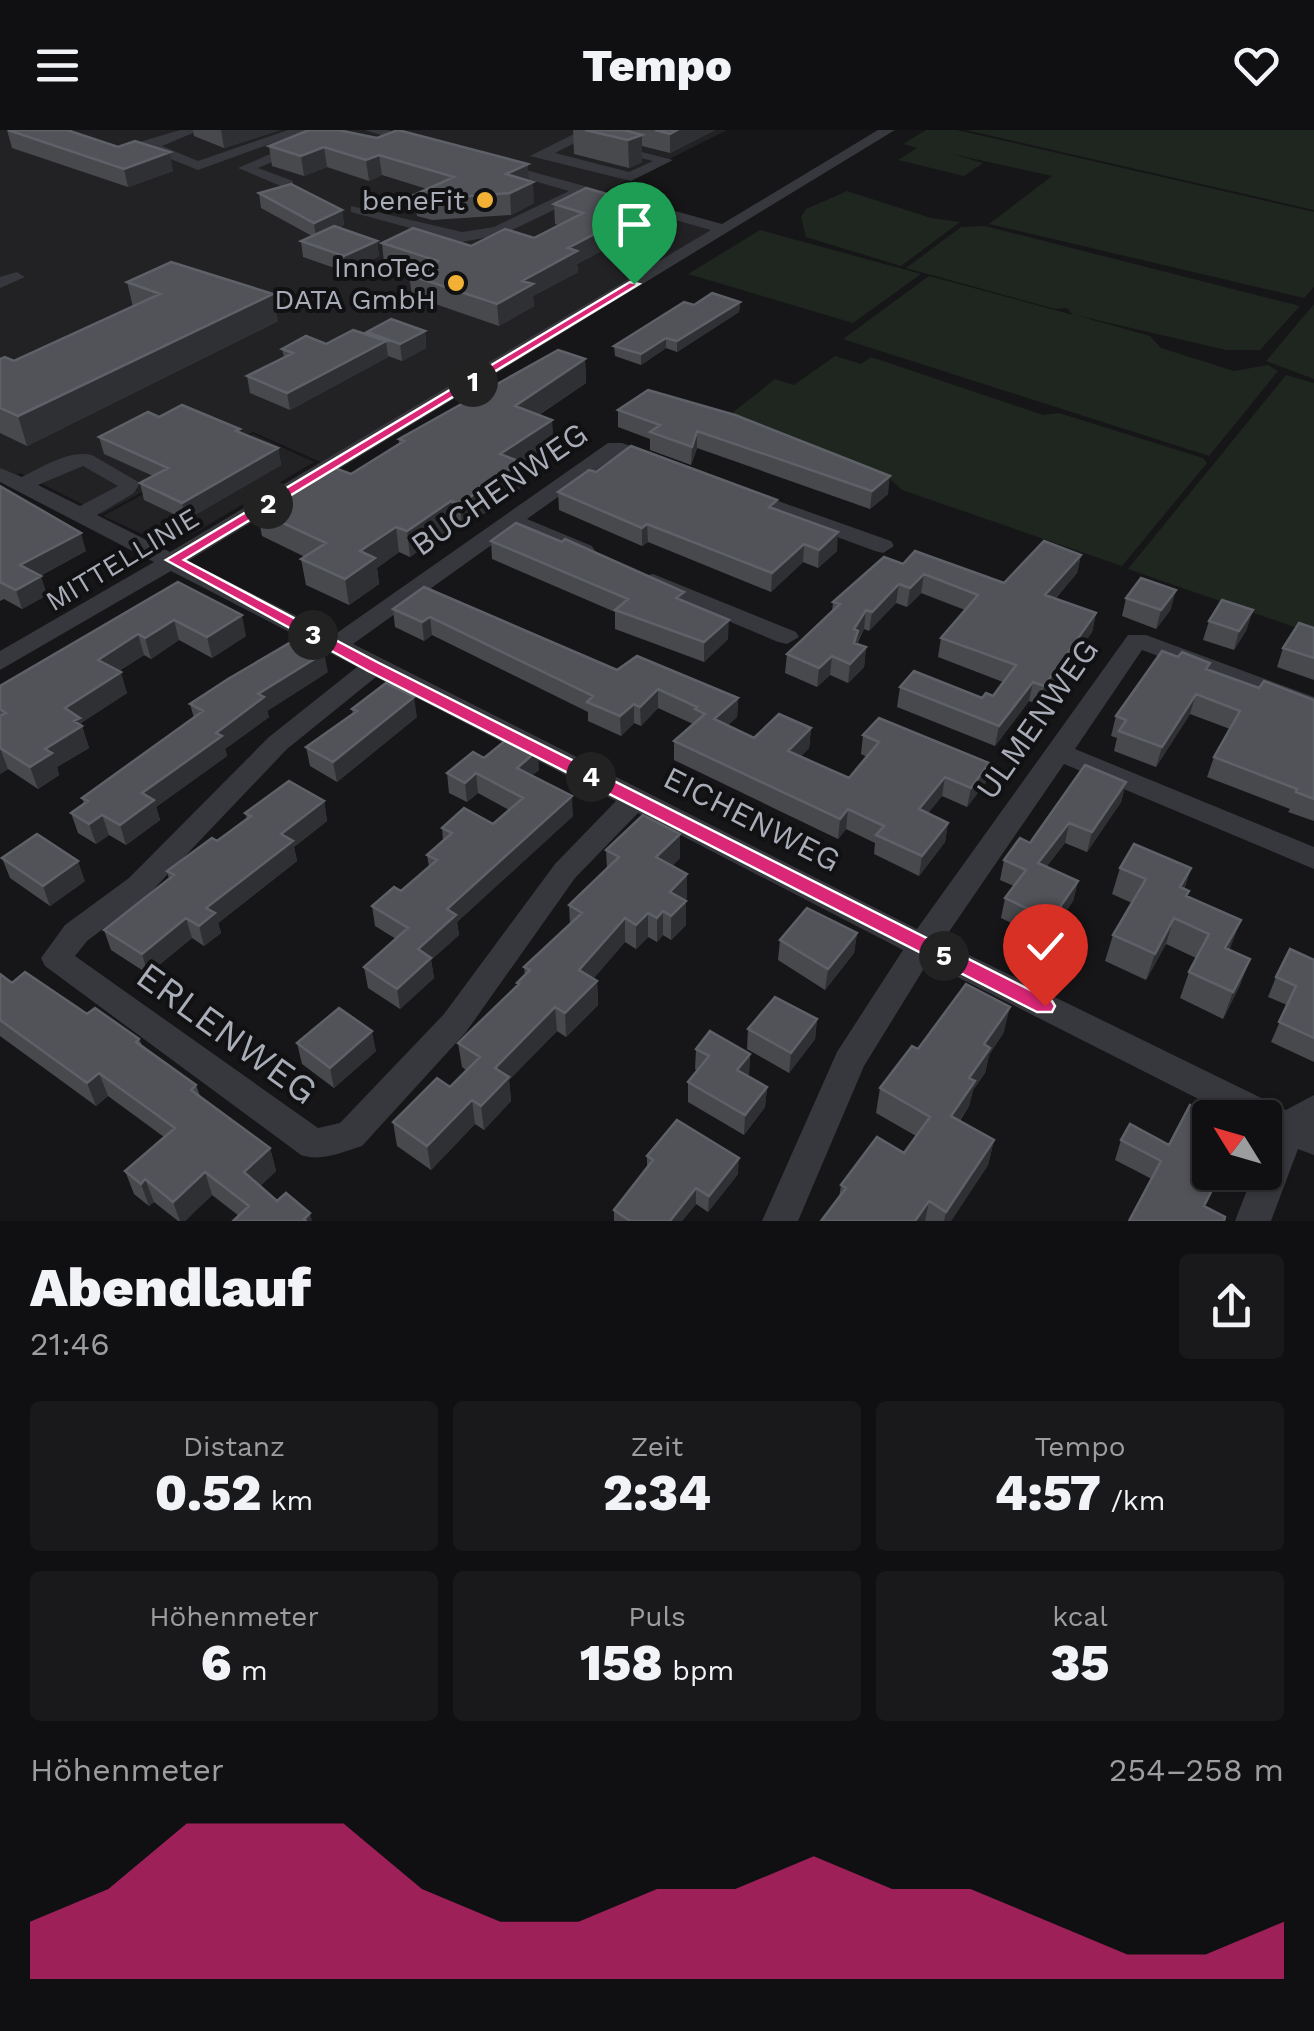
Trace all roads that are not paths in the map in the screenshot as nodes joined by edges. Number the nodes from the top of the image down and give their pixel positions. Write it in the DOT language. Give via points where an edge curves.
graph roads {
  1 [pos="193,130"];
  2 [pos="302,130"];
  3 [pos="338,130"];
  4 [pos="372,130"];
  5 [pos="888,130"];
  6 [pos="584,134"];
  7 [pos="319,137"];
  8 [pos="356,146"];
  9 [pos="441,150"];
  10 [pos="542,154"];
  11 [pos="660,154"];
  12 [pos="476,159"];
  13 [pos="510,169"];
  14 [pos="288,184"];
  15 [pos="583,190"];
  16 [pos="356,209"];
  17 [pos="724,229"];
  18 [pos="671,468"];
  19 [pos="7,481"];
  20 [pos="727,488"];
  21 [pos="82,514"];
  22 [pos="511,520"];
  23 [pos="883,546"];
  24 [pos="173,560"];
  25 [pos="787,637"];
  26 [pos="334,646"];
  27 [pos="0,662"];
  28 [pos="374,667"];
  29 [pos="1314,706"];
  30 [pos="1056,751"];
  31 [pos="635,799"];
  32 [pos="1314,860"];
  33 [pos="923,946"];
  34 [pos="1306,1125"];
  35 [pos="780,1221"];
  36 [pos="1253,1221"];
  1 -- 2 [label="street" via="138,144 198,166"];
  3 -- 7 [label="street"];
  4 -- 9 [label="street"];
  5 -- 17 [label="street, MITTELLINIE"];
  6 -- 10 [label="street"];
  6 -- 10 [label="street" via="666,160 631,177"];
  6 -- 11 [label="street"];
  7 -- 8 [label="street"];
  7 -- 14 [label="street" via="246,168"];
  10 -- 13 [label="street"];
  12 -- 13 [label="street"];
  13 -- 15 [label="street"];
  15 -- 16 [label="street" via="498,232 462,237"];
  15 -- 17 [label="street"];
  17 -- 24 [label="street, MITTELLINIE"];
  18 -- 22 [label="street, BUCHENWEG" via="615,446"];
  19 -- 21 [label="street, EICHENWEG"];
  19 -- 21 [label="street" via="85,459 129,483"];
  20 -- 23 [label="street"];
  21 -- 24 [label="street, EICHENWEG"];
  22 -- 25 [label="street"];
  22 -- 26 [label="street, BUCHENWEG"];
  24 -- 26 [label="street, EICHENWEG"];
  24 -- 27 [label="street, MITTELLINIE"];
  26 -- 28 [label="street, EICHENWEG"];
  28 -- 31 [label="street, EICHENWEG"];
  28 -- 31 [label="street, ERLENWEG" via="278,743 139,886 76,932 56,958 313,1144 350,1135 455,1023 565,871"];
  29 -- 30 [label="street, ULMENWEG" via="1137,640"];
  30 -- 32 [label="street"];
  30 -- 33 [label="street, ULMENWEG"];
  31 -- 33 [label="street, EICHENWEG"];
  33 -- 34 [label="street, EICHENWEG"];
  33 -- 35 [label="street, ULMENWEG" via="849,1062"];
  34 -- 36 [label="street"];
}
